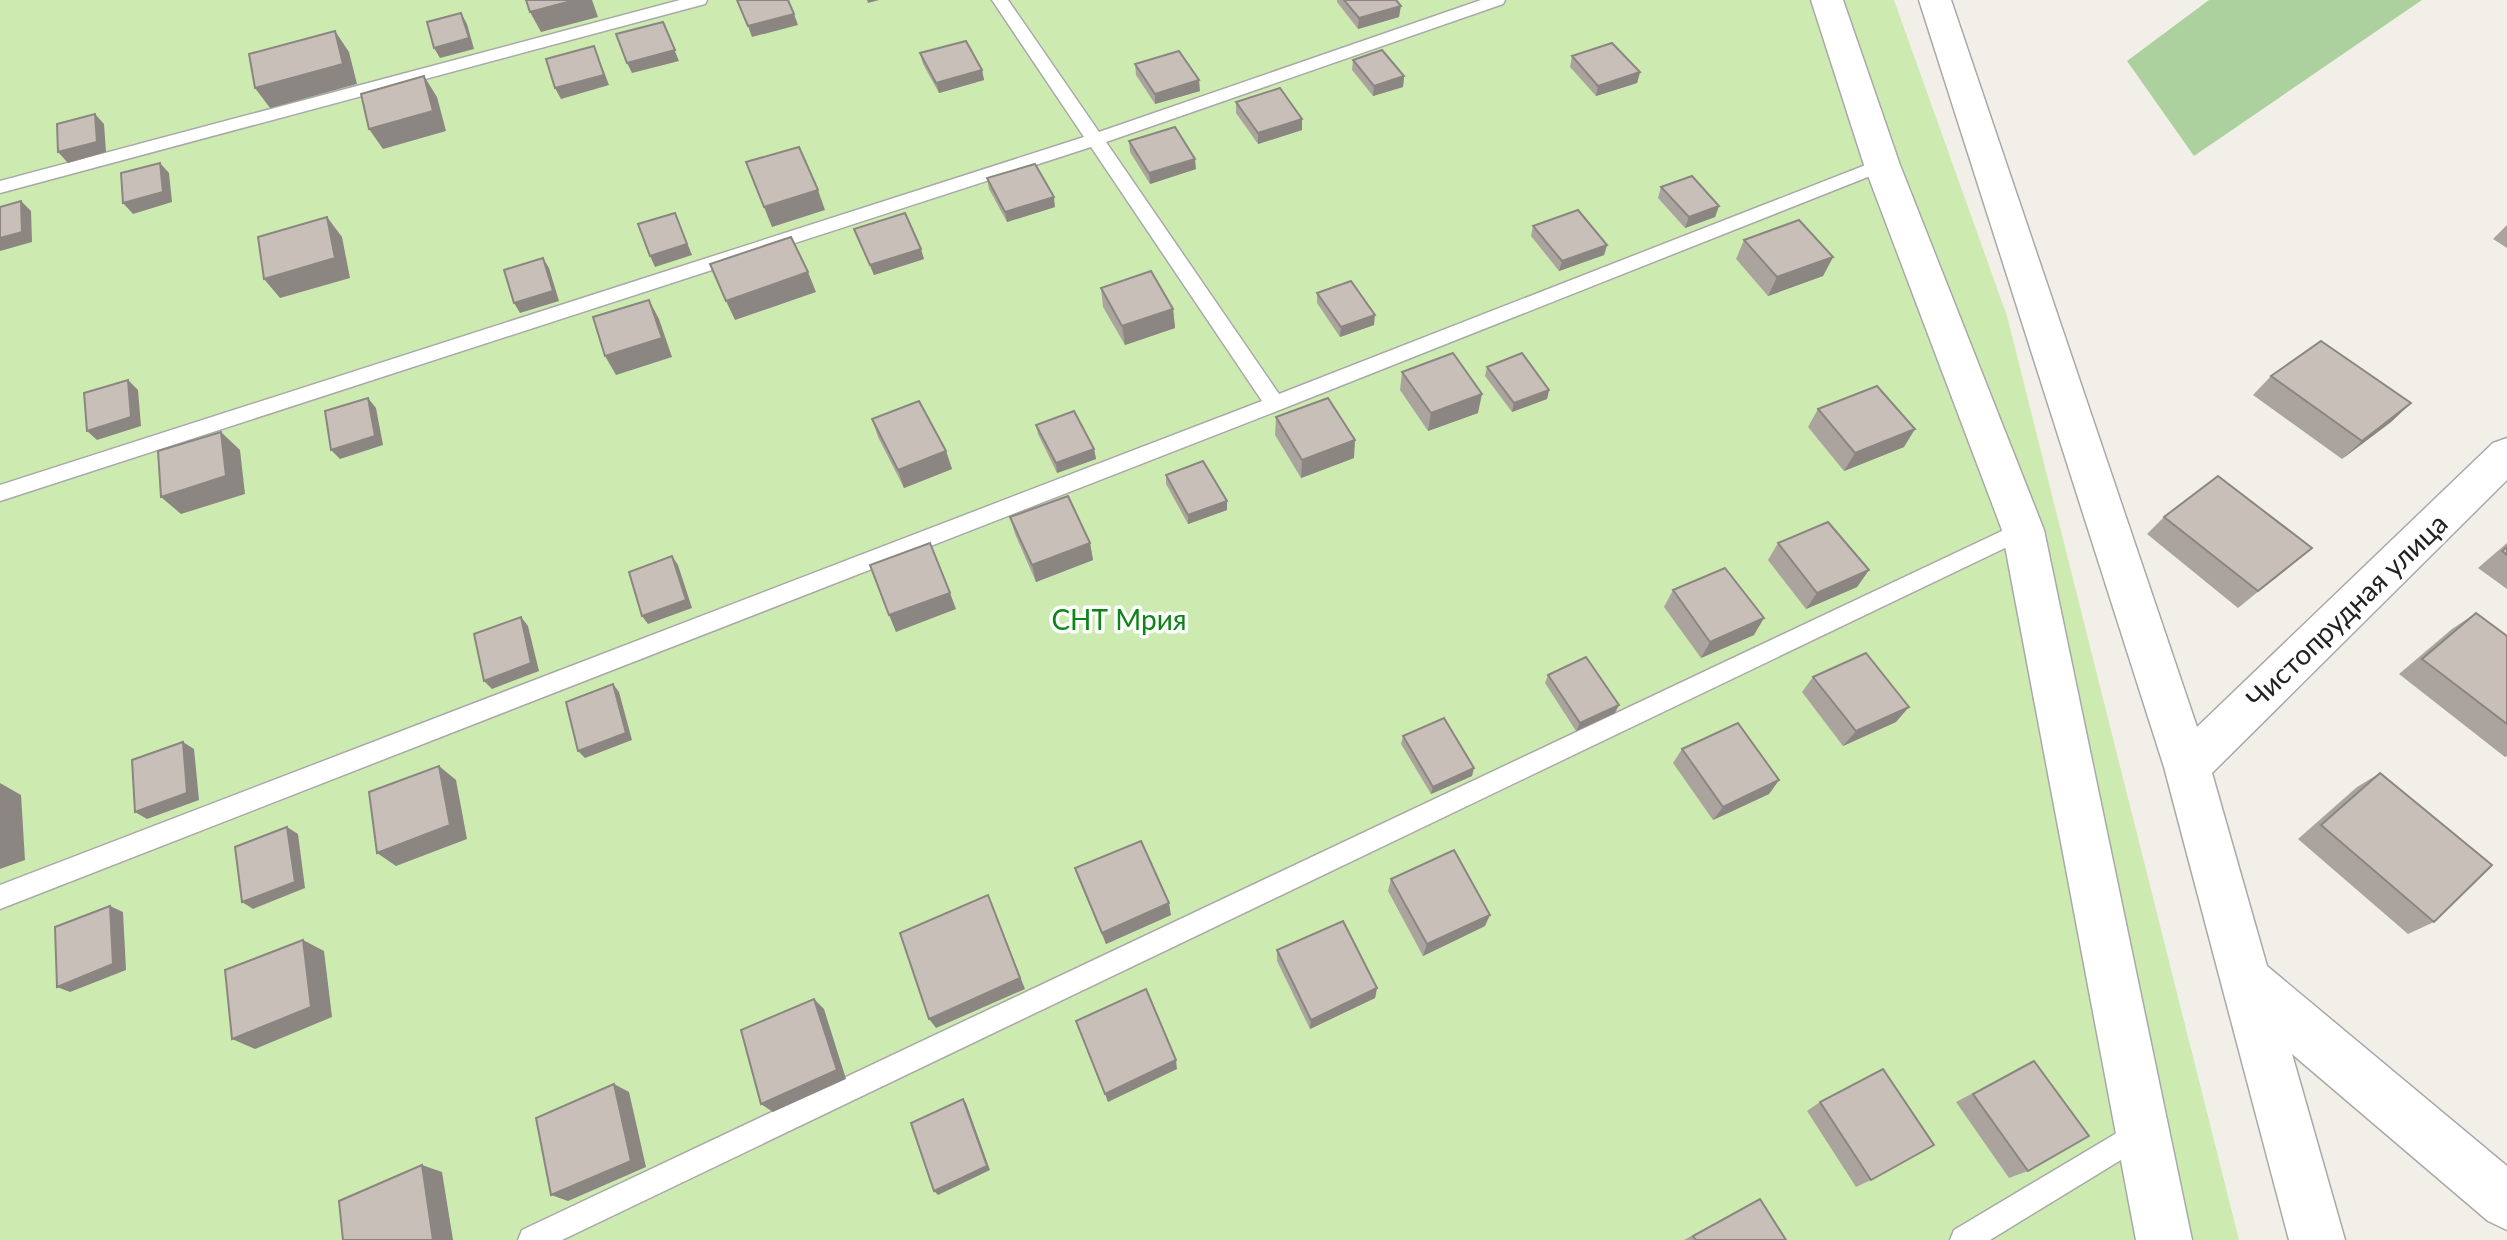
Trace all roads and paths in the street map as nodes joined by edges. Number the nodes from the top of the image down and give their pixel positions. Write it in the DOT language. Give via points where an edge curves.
graph roads {
  1 [pos="699,0"];
  2 [pos="1000,0"];
  3 [pos="1497,0"];
  4 [pos="1827,0"];
  5 [pos="1935,0"];
  6 [pos="1096,139"];
  7 [pos="1882,165"];
  8 [pos="0,187"];
  9 [pos="1275,404"];
  10 [pos="2507,454"];
  11 [pos="0,493"];
  12 [pos="2023,530"];
  13 [pos="2187,767"];
  14 [pos="0,897"];
  15 [pos="2246,981"];
  16 [pos="2143,1130"];
  17 [pos="2507,1202"];
  18 [pos="532,1240"];
  19 [pos="1964,1240"];
  20 [pos="2164,1240"];
  21 [pos="2317,1240"];
  1 -- 8 [label="lane"];
  2 -- 6 [label="lane"];
  3 -- 6 [label="lane"];
  4 -- 7 [label="street"];
  5 -- 13 [label="street"];
  6 -- 9 [label="lane"];
  6 -- 11 [label="lane"];
  7 -- 9 [label="lane"];
  7 -- 12 [label="street"];
  9 -- 14 [label="lane"];
  10 -- 13 [label="street, Чистопрудная улица"];
  12 -- 16 [label="street"];
  12 -- 18 [label="lane"];
  13 -- 15 [label="street"];
  15 -- 17 [label="street"];
  15 -- 21 [label="street"];
  16 -- 19 [label="lane"];
  16 -- 20 [label="street"];
}
